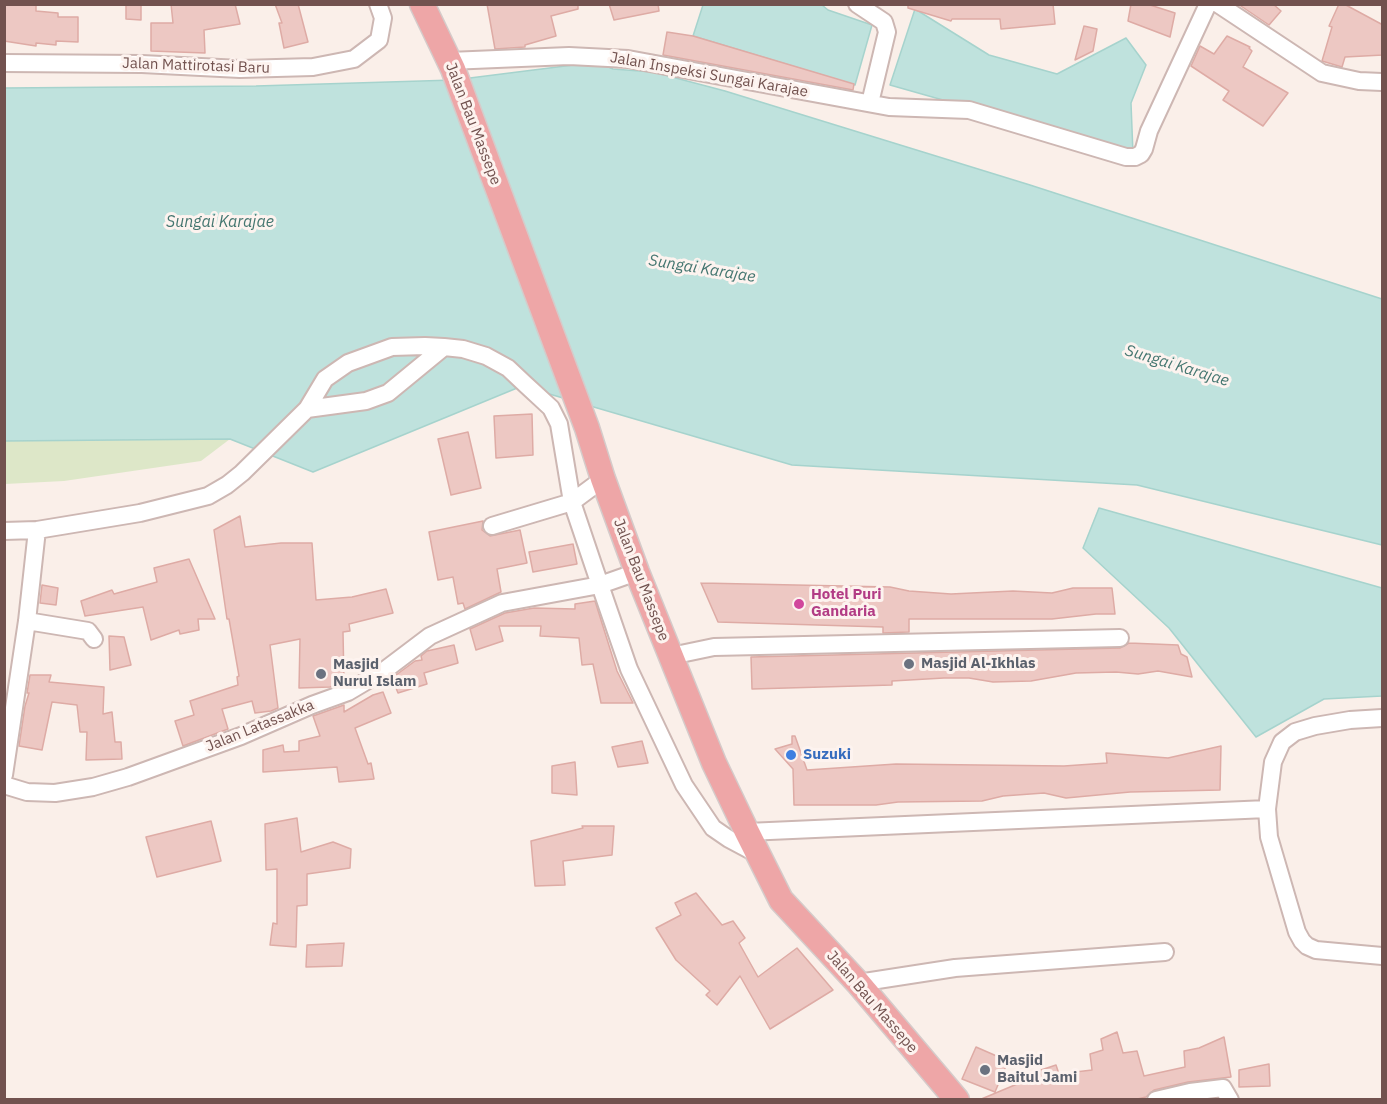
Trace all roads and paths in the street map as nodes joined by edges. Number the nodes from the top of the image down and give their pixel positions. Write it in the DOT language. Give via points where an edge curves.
graph roads {
  1 [pos="378,4"];
  2 [pos="422,4"];
  3 [pos="857,4"];
  4 [pos="1208,4"];
  5 [pos="1218,4"];
  6 [pos="4,63"];
  7 [pos="451,65"];
  8 [pos="1383,82"];
  9 [pos="870,103"];
  10 [pos="444,347"];
  11 [pos="307,409"];
  12 [pos="603,479"];
  13 [pos="572,502"];
  14 [pos="492,526"];
  15 [pos="37,530"];
  16 [pos="4,531"];
  17 [pos="637,572"];
  18 [pos="600,585"];
  19 [pos="27,621"];
  20 [pos="1120,638"];
  21 [pos="94,639"];
  22 [pos="671,656"];
  23 [pos="1383,718"];
  24 [pos="4,775"];
  25 [pos="4,785"];
  26 [pos="1267,809"];
  27 [pos="747,832"];
  28 [pos="759,855"];
  29 [pos="1165,951"];
  30 [pos="1383,956"];
  31 [pos="858,983"];
  32 [pos="957,1100"];
  33 [pos="1156,1100"];
  34 [pos="1230,1100"];
  1 -- 6 [label="street, Jalan Mattirotasi Baru" via="383,18 379,40 354,59 313,68"];
  2 -- 7 [label="highway, Jalan Bau Massepe"];
  3 -- 9 [label="street" via="884,22 887,32"];
  4 -- 9 [label="street, Jalan Inspeksi Sungai Karajae" via="1149,130 1144,149 1136,158 969,110"];
  5 -- 8 [label="street" via="1322,73"];
  7 -- 9 [label="street, Jalan Inspeksi Sungai Karajae" via="569,56 628,59"];
  7 -- 12 [label="highway, Jalan Bau Massepe"];
  10 -- 11 [label="street" via="388,393 366,401"];
  10 -- 11 [label="street" via="392,347 348,363 325,379"];
  10 -- 13 [label="street" via="486,356 508,368 551,408 559,424"];
  11 -- 15 [label="street" via="242,473 208,496 140,513"];
  12 -- 13 [label="street"];
  12 -- 17 [label="highway, Jalan Bau Massepe"];
  13 -- 14 [label="street"];
  13 -- 18 [label="street"];
  15 -- 16 [label="street"];
  15 -- 19 [label="street"];
  17 -- 18 [label="street, Jalan Latassakka"];
  17 -- 22 [label="highway, Jalan Bau Massepe"];
  18 -- 25 [label="street, Jalan Latassakka" via="502,603 430,636 386,670 348,692 128,777 55,793 27,792"];
  18 -- 28 [label="street" via="629,669 684,785 713,828"];
  19 -- 21 [label="street" via="88,631"];
  19 -- 24 [label="street"];
  20 -- 22 [label="street" via="708,648"];
  22 -- 27 [label="highway, Jalan Bau Massepe"];
  23 -- 26 [label="street" via="1315,726 1288,737 1273,762"];
  26 -- 27 [label="street"];
  26 -- 30 [label="street" via="1269,837 1302,941 1316,950"];
  27 -- 28 [label="highway, Jalan Bau Massepe"];
  28 -- 31 [label="highway, Jalan Bau Massepe" via="781,900"];
  29 -- 31 [label="street" via="955,968"];
  31 -- 32 [label="highway, Jalan Bau Massepe"];
  33 -- 34 [label="street" via="1223,1088"];
}
